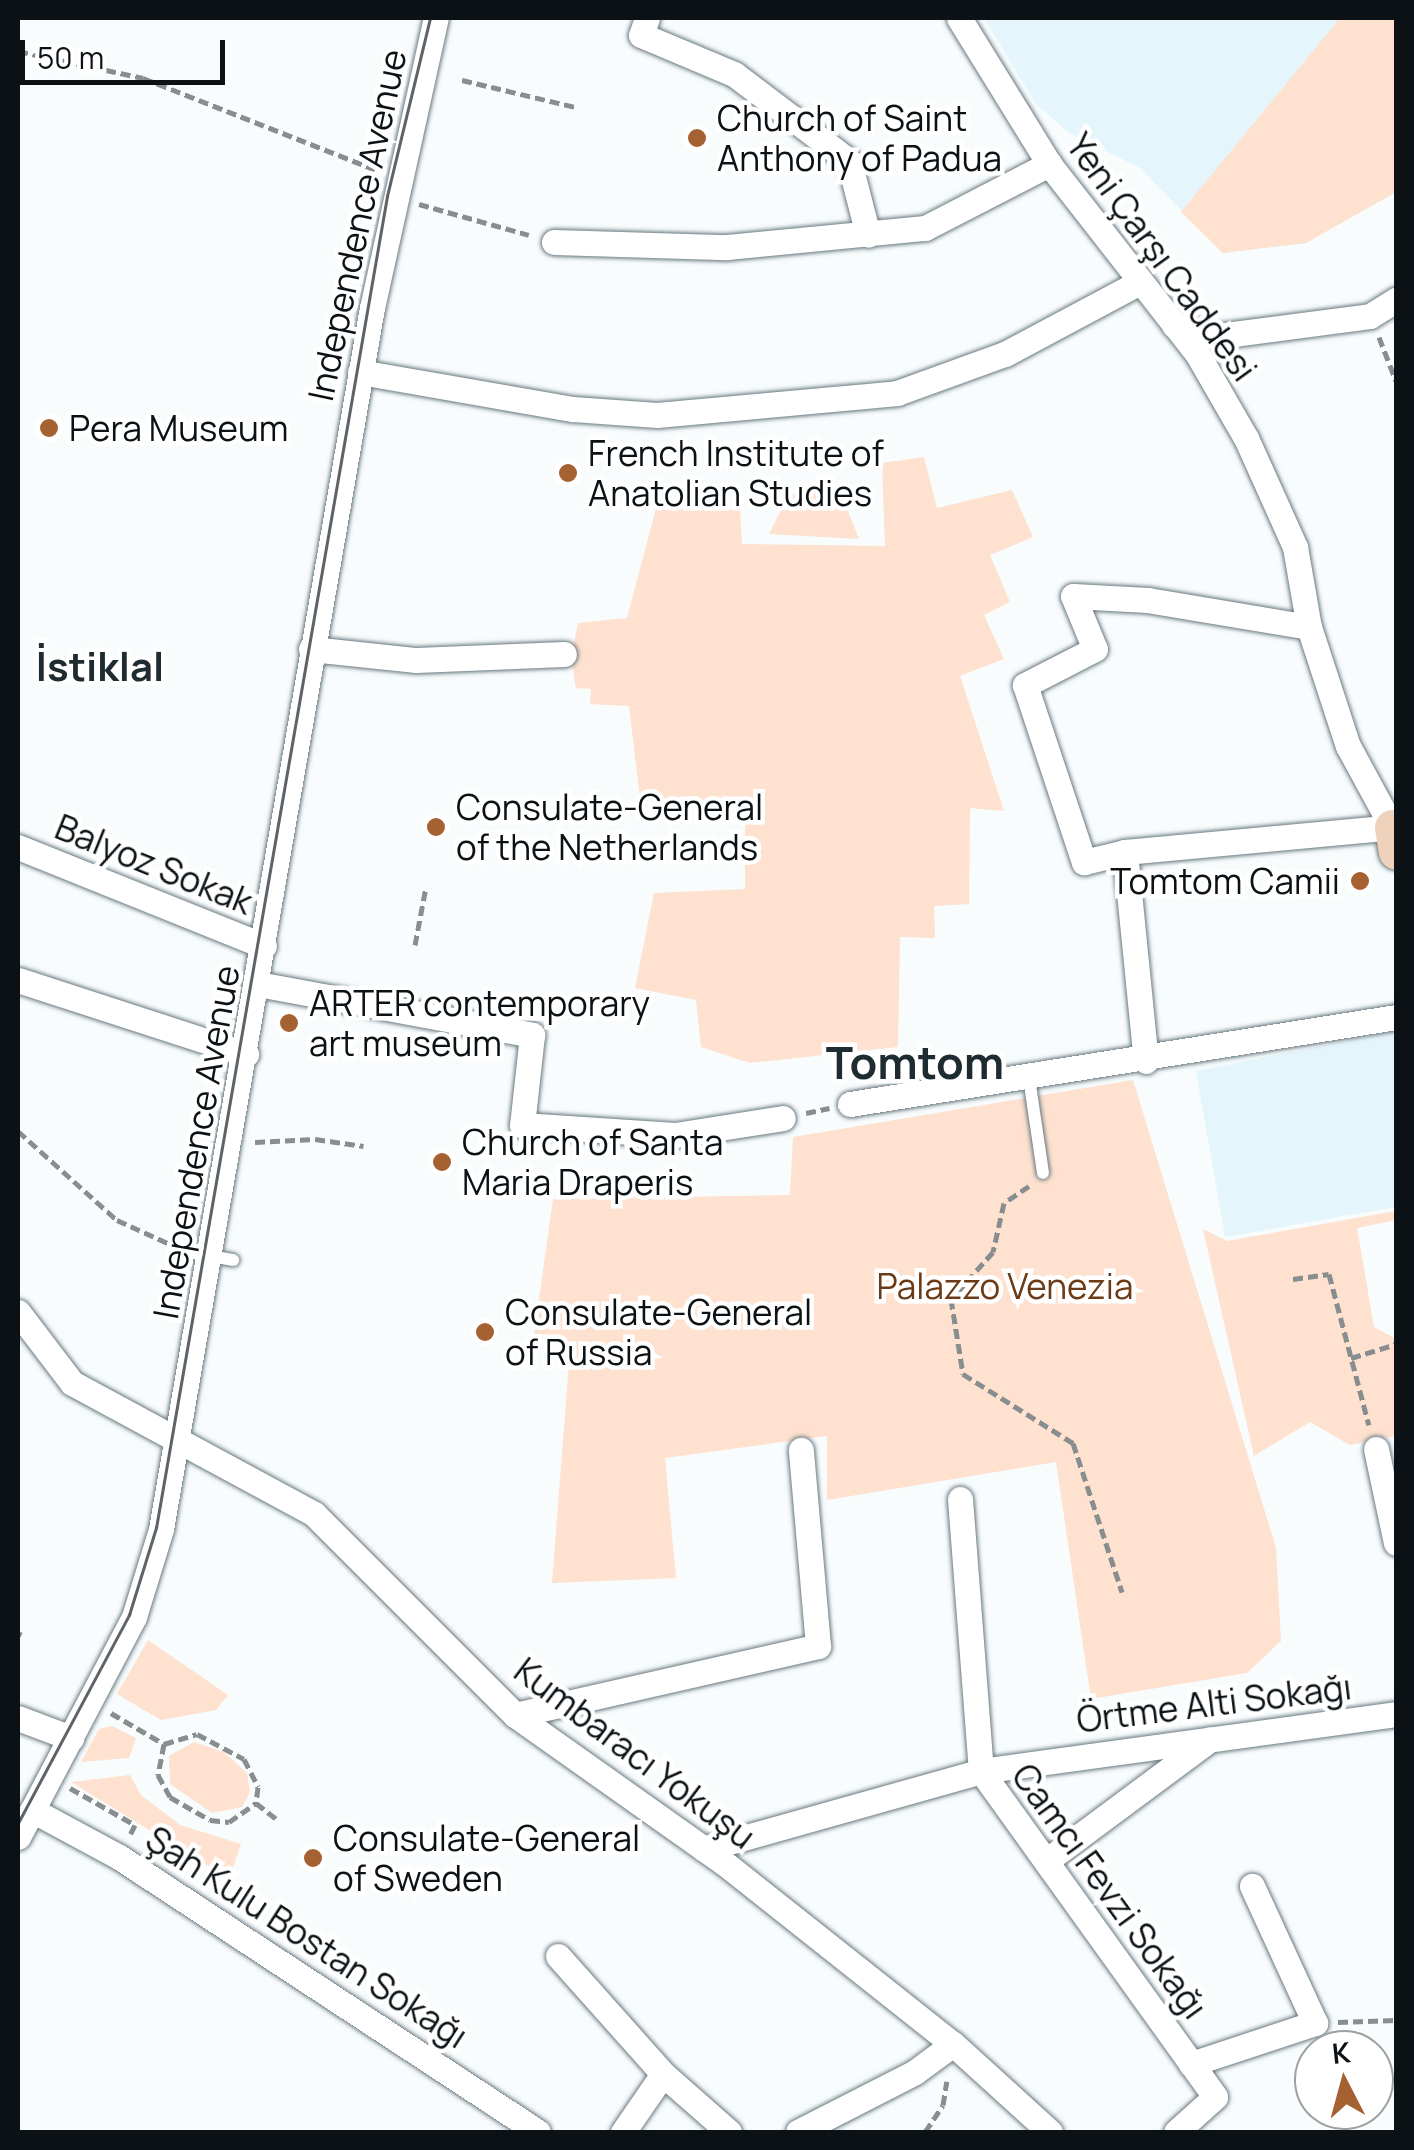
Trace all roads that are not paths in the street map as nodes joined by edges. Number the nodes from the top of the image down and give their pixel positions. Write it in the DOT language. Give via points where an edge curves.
graph roads {
  1 [pos="436,18"];
  2 [pos="960,18"];
  3 [pos="644,26"];
  4 [pos="1049,164"];
  5 [pos="868,235"];
  6 [pos="554,242"];
  7 [pos="1138,283"];
  8 [pos="1396,300"];
  9 [pos="1174,326"];
  10 [pos="1218,336"];
  11 [pos="1198,356"];
  12 [pos="360,372"];
  13 [pos="1309,627"];
  14 [pos="311,649"];
  15 [pos="564,654"];
  16 [pos="1395,831"];
  17 [pos="18,847"];
  18 [pos="1125,852"];
  19 [pos="264,946"];
  20 [pos="18,980"];
  21 [pos="258,984"];
  22 [pos="1396,1017"];
  23 [pos="246,1054"];
  24 [pos="1146,1061"];
  25 [pos="1029,1078"];
  26 [pos="850,1104"];
  27 [pos="783,1118"];
  28 [pos="1043,1173"];
  29 [pos="18,1312"];
  30 [pos="177,1441"];
  31 [pos="1376,1449"];
  32 [pos="801,1450"];
  33 [pos="960,1499"];
  34 [pos="1396,1543"];
  35 [pos="514,1714"];
  36 [pos="1396,1714"];
  37 [pos="18,1718"];
  38 [pos="1214,1737"];
  39 [pos="70,1738"];
  40 [pos="981,1771"];
  41 [pos="32,1810"];
  42 [pos="18,1837"];
  43 [pos="704,1849"];
  44 [pos="1046,1861"];
  45 [pos="1252,1886"];
  46 [pos="558,1956"];
  47 [pos="953,2044"];
  48 [pos="1191,2064"];
  49 [pos="663,2074"];
  50 [pos="538,2132"];
  51 [pos="623,2132"];
  52 [pos="728,2132"];
  53 [pos="798,2132"];
  54 [pos="1050,2132"];
  55 [pos="1176,2132"];
  1 -- 12 [label="street, Independence Avenue" via="394,187"];
  2 -- 4 [label="street, Yeni Çarşı Caddesi"];
  3 -- 5 [label="street" via="734,74 849,161"];
  4 -- 5 [label="street" via="925,228"];
  4 -- 7 [label="street, Yeni Çarşı Caddesi"];
  5 -- 6 [label="street" via="727,248"];
  7 -- 9 [label="street, Yeni Çarşı Caddesi"];
  7 -- 12 [label="street" via="1005,354 897,393 657,414 484,395"];
  8 -- 10 [label="street" via="1370,316"];
  9 -- 10 [label="street"];
  9 -- 11 [label="street, Yeni Çarşı Caddesi"];
  10 -- 11 [label="street"];
  11 -- 13 [label="street, Yeni Çarşı Caddesi" via="1277,497 1295,547"];
  12 -- 14 [label="street, Independence Avenue"];
  13 -- 16 [label="street, Yeni Çarşı Caddesi" via="1348,746"];
  13 -- 18 [label="street" via="1148,600 1073,596 1095,649 1025,685 1084,862"];
  14 -- 15 [label="street" via="416,660"];
  14 -- 19 [label="street, Independence Avenue"];
  16 -- 18 [label="street"];
  17 -- 19 [label="street, Balyoz Sokak"];
  18 -- 24 [label="street"];
  19 -- 21 [label="street, Independence Avenue"];
  20 -- 23 [label="street"];
  21 -- 23 [label="street, Independence Avenue"];
  21 -- 27 [label="street" via="532,1036 522,1125 675,1135"];
  22 -- 24 [label="street"];
  23 -- 30 [label="street, Independence Avenue"];
  24 -- 25 [label="street"];
  25 -- 26 [label="street"];
  25 -- 28 [label="lane"];
  29 -- 30 [label="street, Kumbaracı Yokuşu" via="72,1383"];
  30 -- 35 [label="street, Kumbaracı Yokuşu" via="314,1514"];
  30 -- 39 [label="street, Independence Avenue" via="134,1617"];
  31 -- 34 [label="street"];
  32 -- 35 [label="street" via="818,1646"];
  33 -- 40 [label="street"];
  35 -- 43 [label="street, Kumbaracı Yokuşu"];
  36 -- 38 [label="street, Örtme Alti Sokağı"];
  37 -- 39 [label="street"];
  38 -- 40 [label="street, Örtme Alti Sokağı"];
  38 -- 44 [label="street"];
  39 -- 41 [label="street, Independence Avenue"];
  40 -- 43 [label="street, Camcı Fevzi Sokağı"];
  40 -- 44 [label="street, Camcı Fevzi Sokağı"];
  41 -- 42 [label="street, Independence Avenue"];
  41 -- 50 [label="street, Şah Kulu Bostan Sokağı" via="119,1857"];
  43 -- 47 [label="street, Kumbaracı Yokuşu"];
  44 -- 48 [label="street, Camcı Fevzi Sokağı"];
  45 -- 48 [label="street" via="1315,2023"];
  46 -- 49 [label="street"];
  47 -- 53 [label="street" via="915,2072"];
  47 -- 54 [label="street, Kumbaracı Yokuşu"];
  48 -- 55 [label="street, Camcı Fevzi Sokağı" via="1214,2097"];
  49 -- 51 [label="street"];
  49 -- 52 [label="street"];
}
